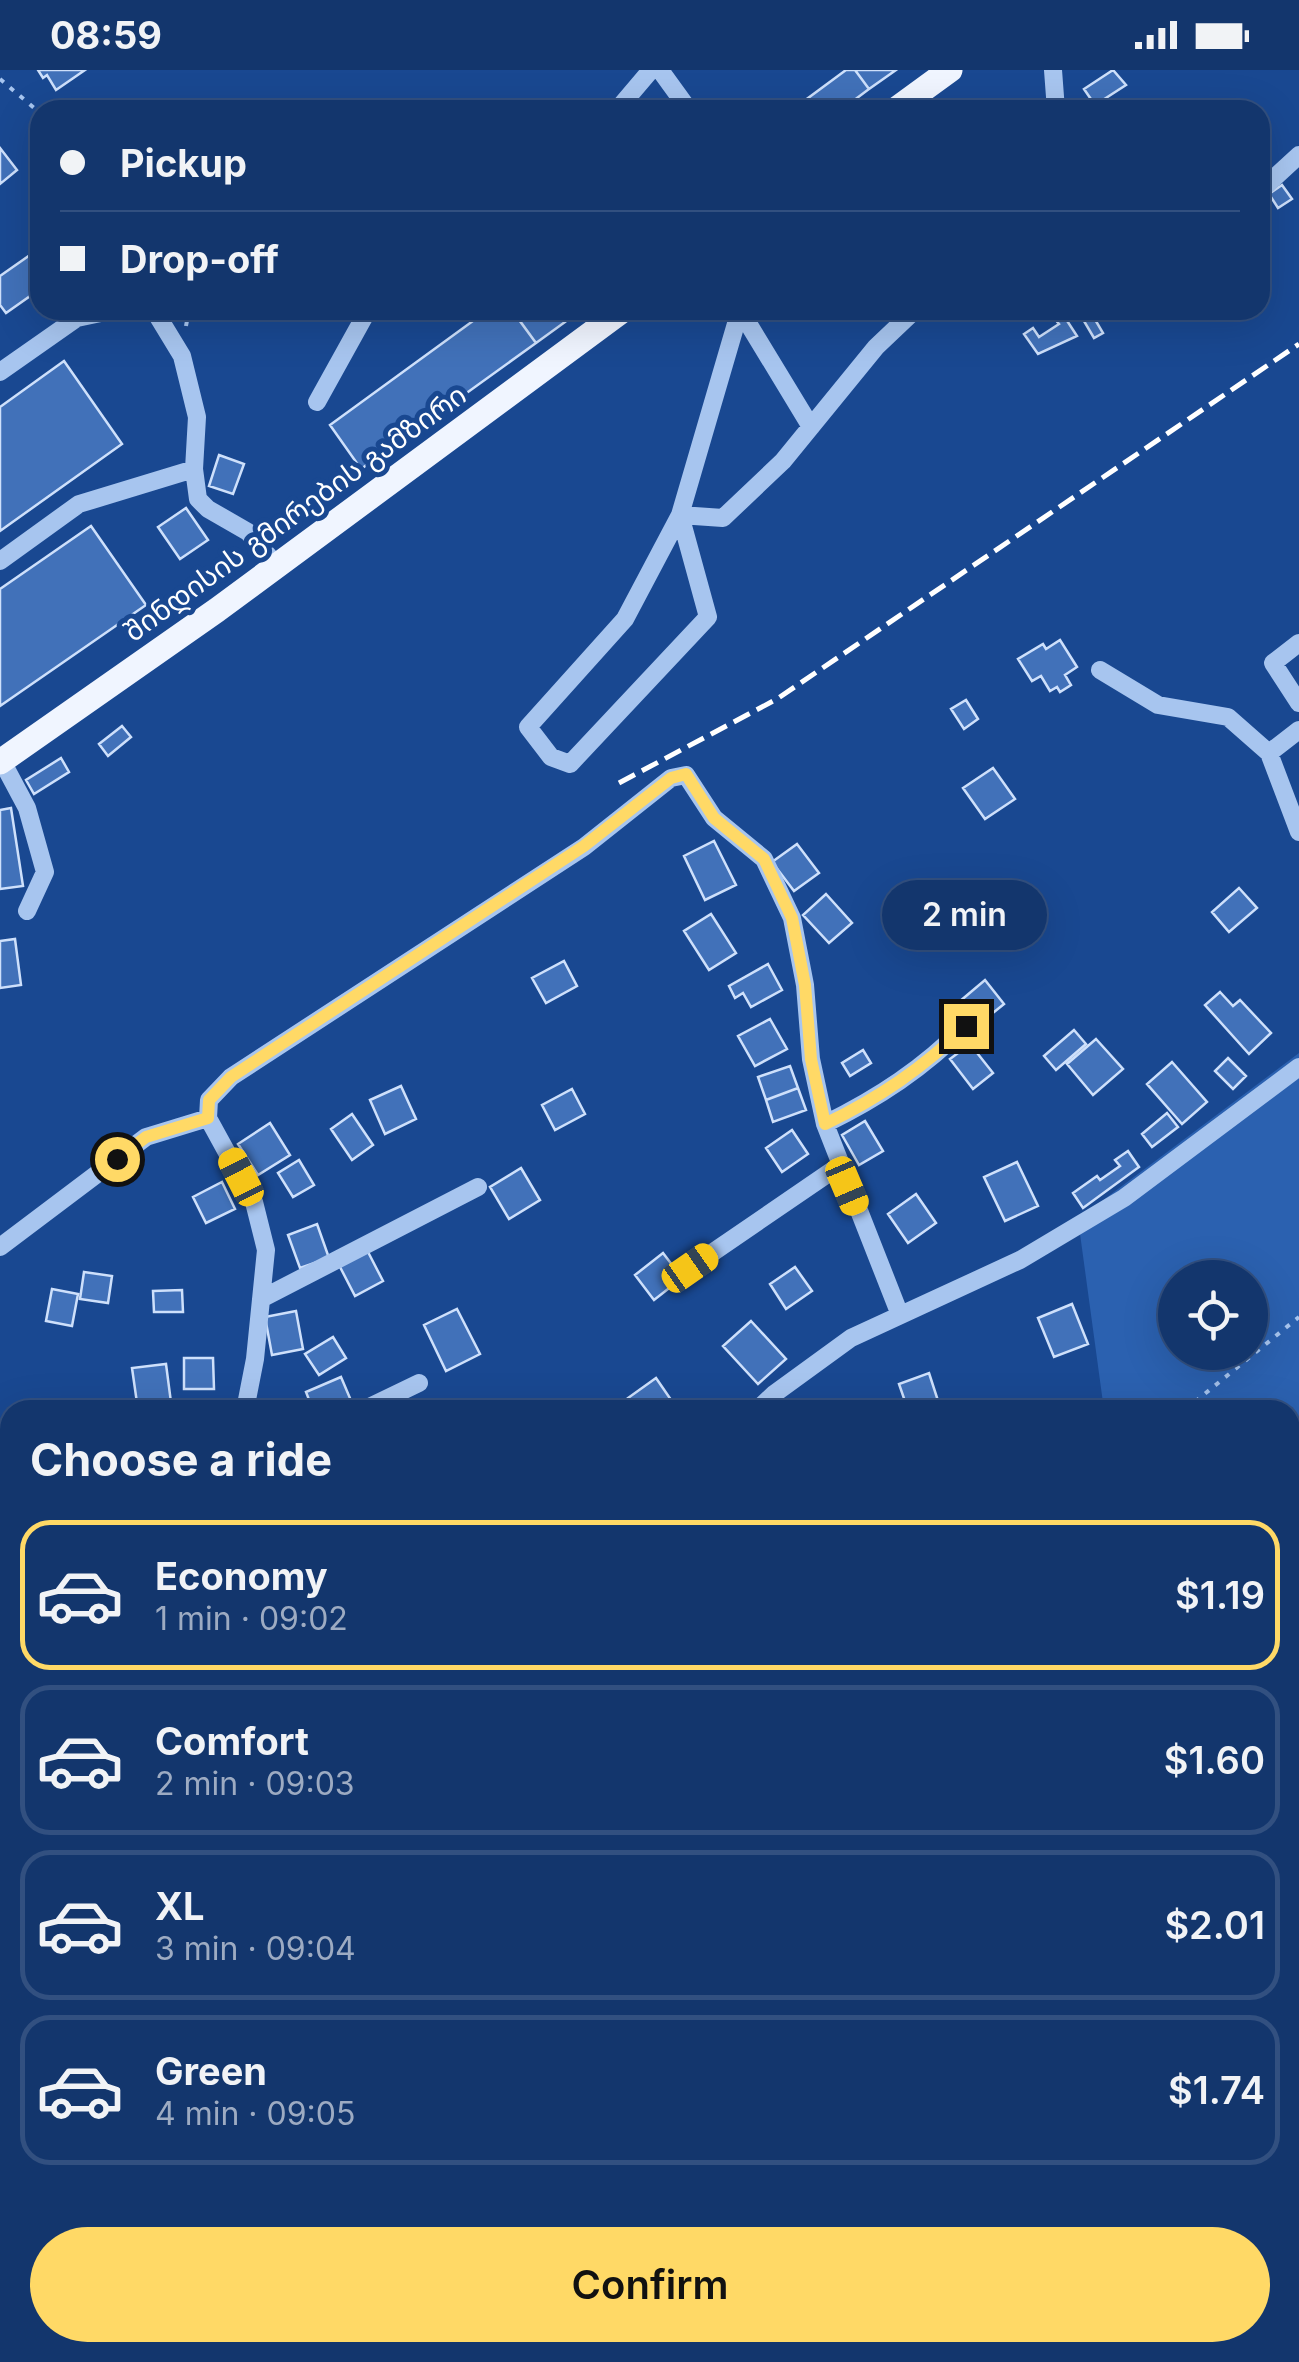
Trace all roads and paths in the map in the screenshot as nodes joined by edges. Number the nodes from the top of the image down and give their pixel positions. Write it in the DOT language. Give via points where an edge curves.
graph roads {
  1 [pos="651,70"];
  2 [pos="660,70"];
  3 [pos="950,70"];
  4 [pos="1054,70"];
  5 [pos="0,78"];
  6 [pos="626,100"];
  7 [pos="681,100"];
  8 [pos="910,100"];
  9 [pos="1056,100"];
  10 [pos="30,104"];
  11 [pos="1299,155"];
  12 [pos="1270,182"];
  13 [pos="74,320"];
  14 [pos="160,320"];
  15 [pos="362,320"];
  16 [pos="609,320"];
  17 [pos="737,320"];
  18 [pos="746,320"];
  19 [pos="904,320"];
  20 [pos="0,372"];
  21 [pos="317,402"];
  22 [pos="810,427"];
  23 [pos="194,469"];
  24 [pos="680,515"];
  25 [pos="0,561"];
  26 [pos="277,566"];
  27 [pos="1299,644"];
  28 [pos="1100,670"];
  29 [pos="1299,703"];
  30 [pos="1299,730"];
  31 [pos="1269,753"];
  32 [pos="1,761"];
  33 [pos="1299,832"];
  34 [pos="27,911"];
  35 [pos="966,1026"];
  36 [pos="1299,1067"];
  37 [pos="208,1118"];
  38 [pos="825,1124"];
  39 [pos="839,1166"];
  40 [pos="478,1187"];
  41 [pos="0,1247"];
  42 [pos="690,1268"];
  43 [pos="261,1299"];
  44 [pos="900,1315"];
  45 [pos="1299,1318"];
  46 [pos="419,1383"];
  47 [pos="247,1400"];
  48 [pos="383,1400"];
  49 [pos="770,1400"];
  50 [pos="1197,1400"];
  1 -- 6 [label="street"];
  2 -- 7 [label="street"];
  3 -- 8 [label="main road"];
  4 -- 9 [label="street"];
  5 -- 10 [label="path"];
  11 -- 12 [label="street"];
  13 -- 20 [label="street"];
  14 -- 23 [label="street" via="182,356 197,417"];
  15 -- 21 [label="street"];
  16 -- 26 [label="main road, შინდისის გმირების გამზირი"];
  17 -- 24 [label="street"];
  18 -- 22 [label="street"];
  19 -- 22 [label="street"];
  22 -- 24 [label="street" via="723,518"];
  23 -- 25 [label="street" via="79,504"];
  23 -- 26 [label="street" via="198,499 248,532"];
  24 -- 24 [label="street" via="625,620 528,727 552,756 570,764 708,616"];
  26 -- 32 [label="main road, შინდისის გმირების გამზირი"];
  27 -- 29 [label="street" via="1273,663"];
  28 -- 31 [label="street" via="1158,706 1228,718"];
  30 -- 31 [label="street"];
  31 -- 33 [label="street"];
  32 -- 34 [label="street" via="27,808 45,872"];
  35 -- 38 [label="street" via="876,1099"];
  36 -- 44 [label="street" via="1124,1198 1020,1260"];
  37 -- 38 [label="street" via="209,1100 231,1077 686,774 714,818 764,859 792,918"];
  37 -- 41 [label="street" via="146,1137"];
  37 -- 43 [label="street" via="254,1202 266,1250"];
  38 -- 39 [label="street"];
  39 -- 42 [label="street"];
  39 -- 44 [label="street"];
  40 -- 43 [label="street"];
  43 -- 47 [label="street"];
  44 -- 49 [label="street" via="851,1338"];
  45 -- 50 [label="path"];
  46 -- 48 [label="street"];
}
